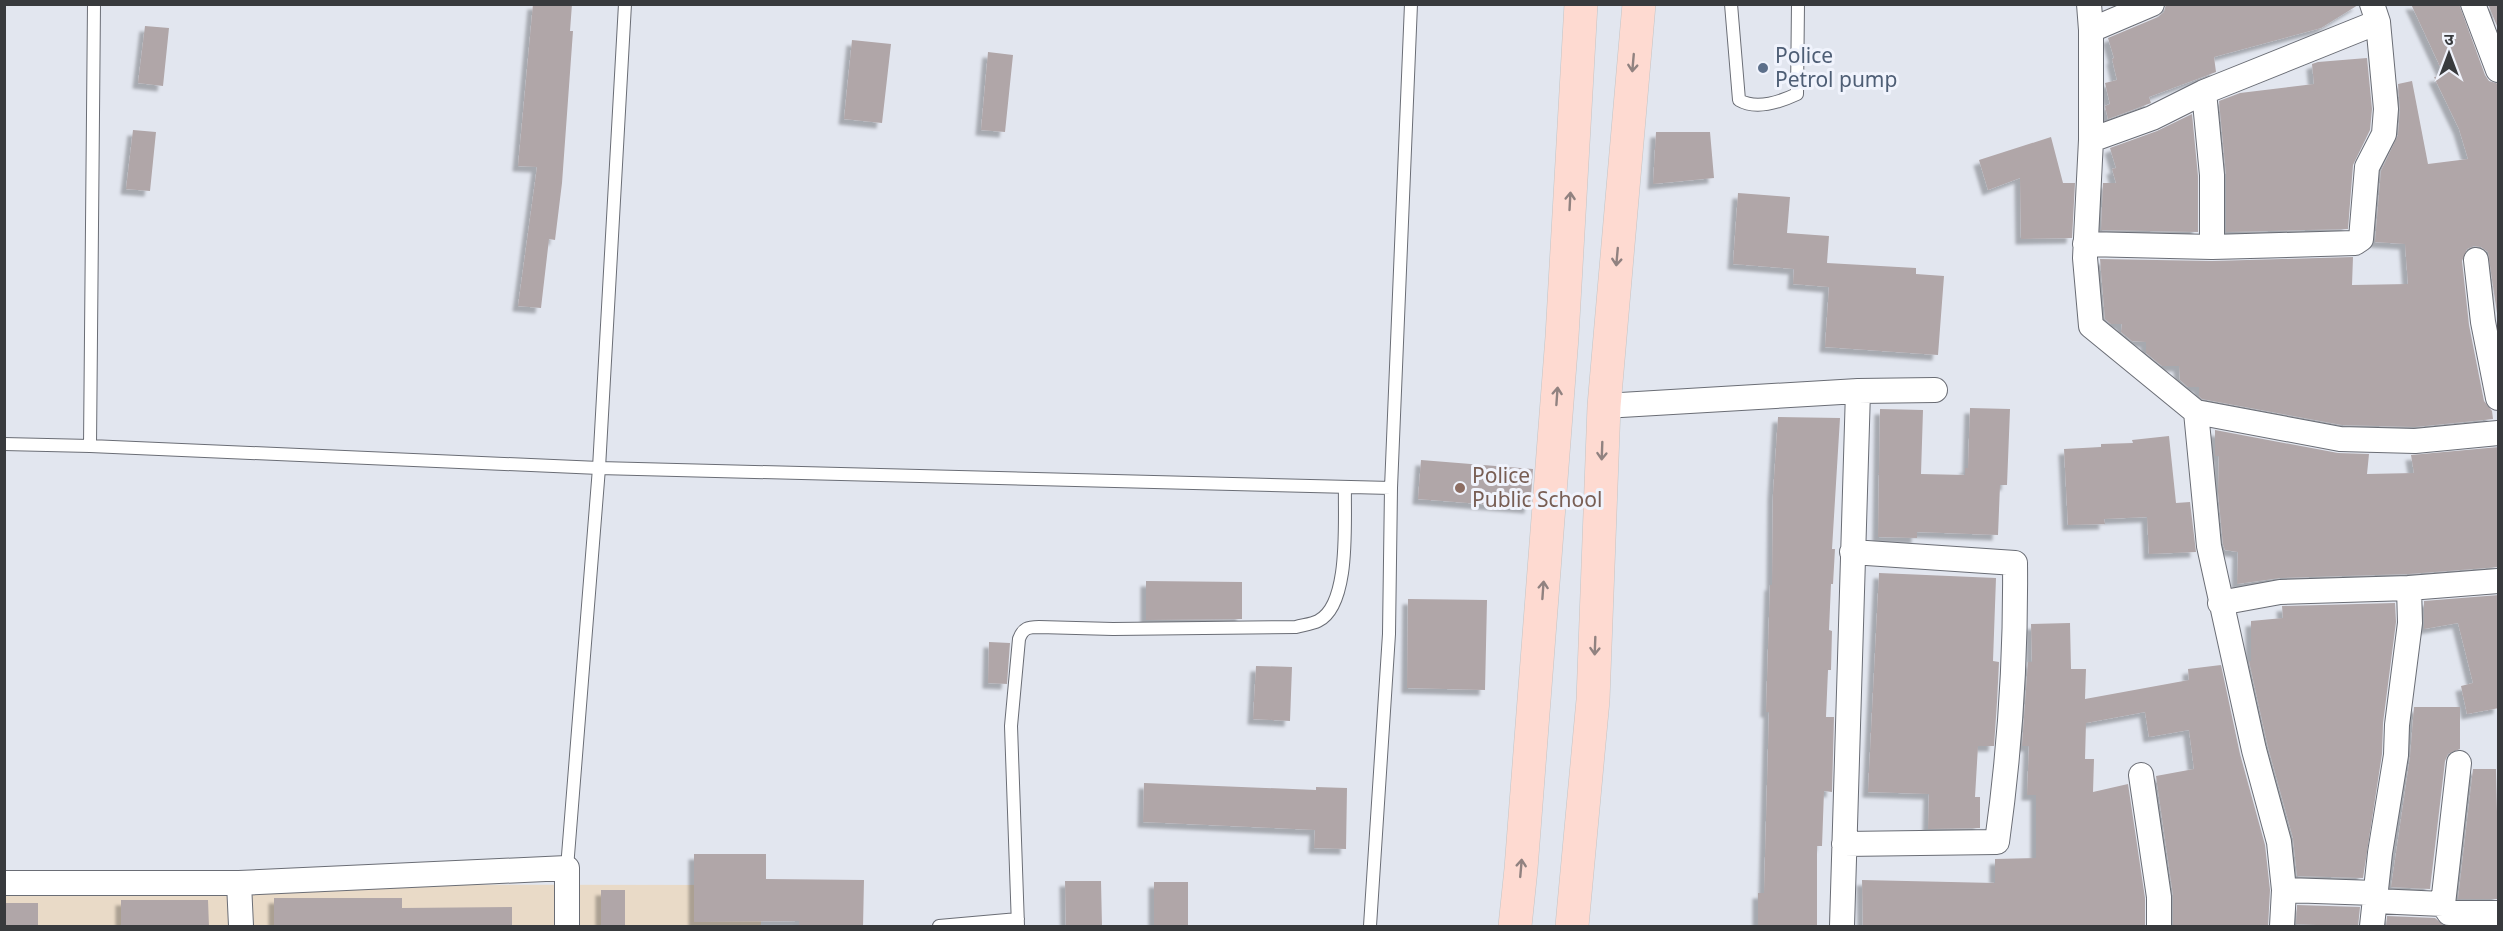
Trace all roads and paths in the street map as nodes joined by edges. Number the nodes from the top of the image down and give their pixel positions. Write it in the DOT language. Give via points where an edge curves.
graph roads {
  1 [pos="94,4"];
  2 [pos="625,4"];
  3 [pos="1411,4"];
  4 [pos="1581,4"];
  5 [pos="1638,4"];
  6 [pos="1731,4"];
  7 [pos="1798,4"];
  8 [pos="2089,4"];
  9 [pos="2152,4"];
  10 [pos="2473,4"];
  11 [pos="2375,13"];
  12 [pos="2091,30"];
  13 [pos="2499,70"];
  14 [pos="2204,92"];
  15 [pos="2091,140"];
  16 [pos="2085,244"];
  17 [pos="2212,247"];
  18 [pos="2476,260"];
  19 [pos="1935,390"];
  20 [pos="1858,391"];
  21 [pos="2499,398"];
  22 [pos="1604,406"];
  23 [pos="2196,412"];
  24 [pos="2499,434"];
  25 [pos="4,444"];
  26 [pos="90,446"];
  27 [pos="599,468"];
  28 [pos="1345,487"];
  29 [pos="1391,488"];
  30 [pos="1852,552"];
  31 [pos="2499,581"];
  32 [pos="2409,588"];
  33 [pos="2220,603"];
  34 [pos="2459,764"];
  35 [pos="2141,775"];
  36 [pos="1844,844"];
  37 [pos="567,868"];
  38 [pos="4,883"];
  39 [pos="239,883"];
  40 [pos="2284,890"];
  41 [pos="2375,897"];
  42 [pos="2443,903"];
  43 [pos="2499,913"];
  44 [pos="1018,923"];
  45 [pos="241,927"];
  46 [pos="567,927"];
  47 [pos="939,927"];
  48 [pos="1370,927"];
  49 [pos="1515,927"];
  50 [pos="1572,927"];
  51 [pos="1842,927"];
  52 [pos="2159,927"];
  53 [pos="2282,927"];
  54 [pos="2372,927"];
  1 -- 26 [label="lane"];
  2 -- 27 [label="lane"];
  3 -- 29 [label="lane"];
  49 -- 4 [label="main road, one-way" via="1562,338"];
  5 -- 22 [label="main road, one-way"];
  6 -- 7 [label="lane" via="1739,100 1747,105 1783,101 1797,94"];
  8 -- 12 [label="street"];
  9 -- 12 [label="street"];
  10 -- 13 [label="street"];
  11 -- 14 [label="street"];
  11 -- 17 [label="street" via="2385,87 2384,134 2367,168 2361,239 2355,243"];
  12 -- 15 [label="street"];
  14 -- 15 [label="street"];
  14 -- 17 [label="street" via="2212,175"];
  15 -- 16 [label="street"];
  16 -- 17 [label="street"];
  16 -- 23 [label="street" via="2091,326"];
  18 -- 21 [label="street" via="2483,322"];
  19 -- 20 [label="street"];
  20 -- 22 [label="street"];
  20 -- 30 [label="street"];
  22 -- 50 [label="main road, one-way" via="1593,700"];
  23 -- 24 [label="street" via="2340,439 2415,441"];
  23 -- 33 [label="street" via="2209,546"];
  25 -- 26 [label="lane"];
  26 -- 27 [label="lane"];
  27 -- 28 [label="lane"];
  27 -- 37 [label="lane"];
  28 -- 29 [label="lane"];
  28 -- 44 [label="lane" via="1343,568 1333,606 1320,620 1296,627 1028,627 1021,632 1011,726"];
  29 -- 48 [label="lane" via="1389,634"];
  30 -- 36 [label="street"];
  30 -- 36 [label="street" via="2015,563 2016,630 2006,783 1997,842"];
  31 -- 32 [label="street"];
  32 -- 33 [label="street" via="2280,592"];
  32 -- 41 [label="street" via="2410,623 2396,755"];
  33 -- 40 [label="street" via="2279,842"];
  34 -- 42 [label="street"];
  35 -- 52 [label="street" via="2158,885"];
  36 -- 51 [label="street"];
  37 -- 39 [label="street"];
  37 -- 46 [label="street"];
  38 -- 39 [label="street"];
  39 -- 45 [label="street"];
  40 -- 41 [label="street"];
  40 -- 53 [label="street"];
  41 -- 42 [label="street"];
  41 -- 54 [label="street"];
  42 -- 43 [label="street" via="2450,913"];
  44 -- 47 [label="lane"];
}
